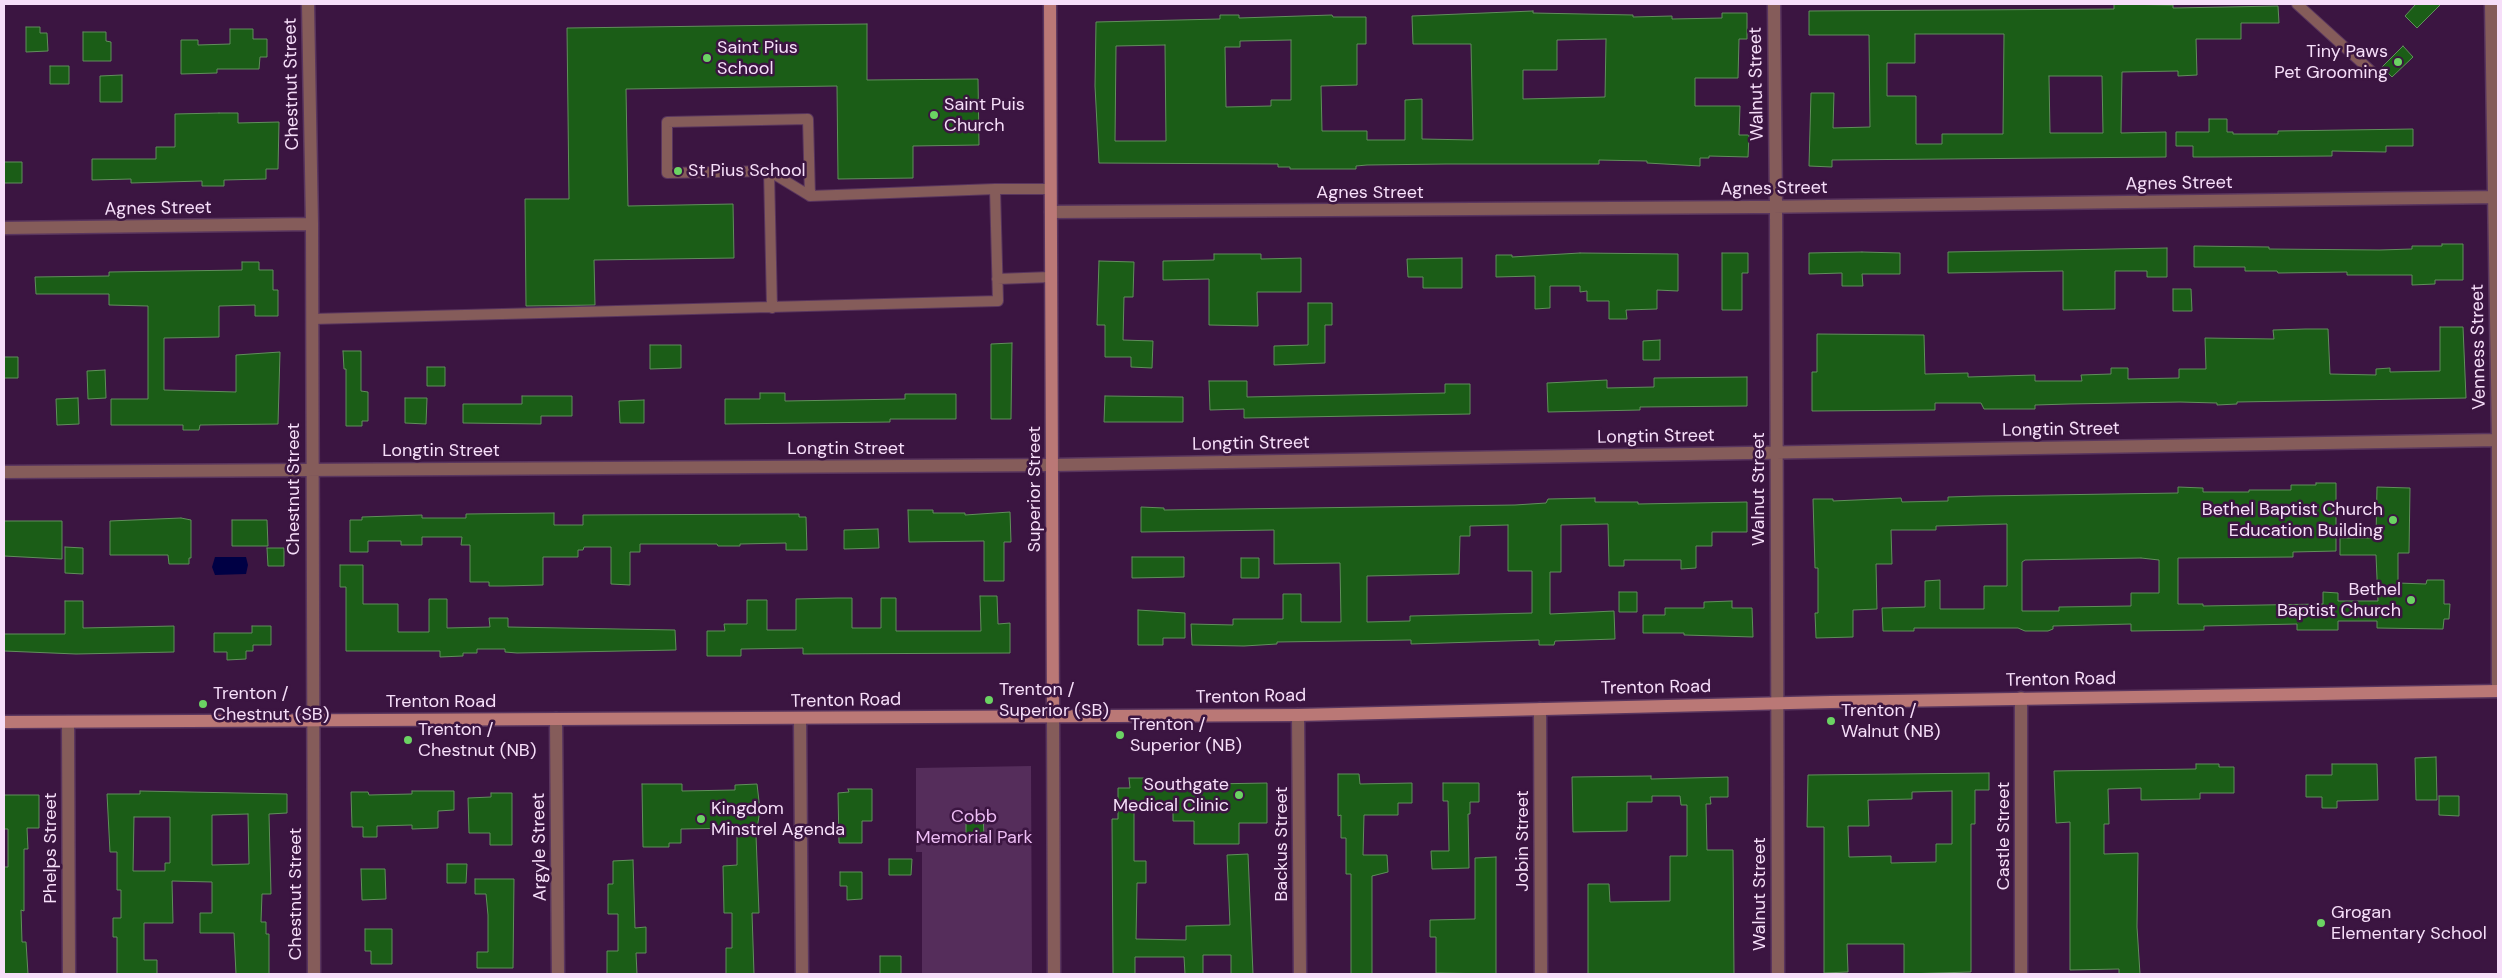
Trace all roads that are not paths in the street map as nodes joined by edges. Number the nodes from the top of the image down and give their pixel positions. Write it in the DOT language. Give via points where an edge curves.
graph roads {
  1 [pos="308,4"];
  2 [pos="1050,4"];
  3 [pos="1774,4"];
  4 [pos="2297,4"];
  5 [pos="2492,4"];
  6 [pos="2372,71"];
  7 [pos="2496,118"];
  8 [pos="768,171"];
  9 [pos="995,189"];
  10 [pos="1051,189"];
  11 [pos="810,196"];
  12 [pos="2496,196"];
  13 [pos="1776,207"];
  14 [pos="1051,212"];
  15 [pos="312,224"];
  16 [pos="4,228"];
  17 [pos="1051,277"];
  18 [pos="998,279"];
  19 [pos="772,308"];
  20 [pos="312,319"];
  21 [pos="2498,440"];
  22 [pos="1776,452"];
  23 [pos="1053,465"];
  24 [pos="312,469"];
  25 [pos="4,472"];
  26 [pos="2498,612"];
  27 [pos="2498,691"];
  28 [pos="2021,698"];
  29 [pos="1778,703"];
  30 [pos="1540,708"];
  31 [pos="1298,714"];
  32 [pos="1054,716"];
  33 [pos="800,719"];
  34 [pos="312,720"];
  35 [pos="556,720"];
  36 [pos="4,722"];
  37 [pos="68,722"];
  38 [pos="69,974"];
  39 [pos="314,974"];
  40 [pos="558,974"];
  41 [pos="802,974"];
  42 [pos="1054,974"];
  43 [pos="1300,974"];
  44 [pos="1541,974"];
  45 [pos="1778,974"];
  46 [pos="2021,974"];
  1 -- 15 [label="street, Chestnut Street"];
  2 -- 10 [label="street, Superior Street"];
  3 -- 13 [label="street, Walnut Street"];
  4 -- 6 [label="lane"];
  5 -- 7 [label="street, Venness Street"];
  7 -- 12 [label="street, Venness Street"];
  8 -- 11 [label="lane"];
  8 -- 11 [label="lane" via="667,173 667,122 808,119"];
  8 -- 19 [label="lane"];
  9 -- 10 [label="lane"];
  9 -- 11 [label="lane"];
  9 -- 18 [label="lane"];
  10 -- 14 [label="street, Superior Street"];
  12 -- 13 [label="street, Agnes Street"];
  12 -- 21 [label="street, Venness Street"];
  13 -- 14 [label="street, Agnes Street"];
  13 -- 22 [label="street, Walnut Street"];
  14 -- 17 [label="street, Superior Street"];
  15 -- 16 [label="street, Agnes Street"];
  15 -- 20 [label="street, Chestnut Street"];
  17 -- 18 [label="lane"];
  17 -- 23 [label="street, Superior Street"];
  18 -- 19 [label="lane" via="998,301"];
  19 -- 20 [label="lane"];
  20 -- 24 [label="street, Chestnut Street"];
  21 -- 22 [label="street, Longtin Street"];
  21 -- 26 [label="street, Venness Street"];
  22 -- 23 [label="street, Longtin Street"];
  22 -- 29 [label="street, Walnut Street"];
  23 -- 24 [label="street, Longtin Street"];
  23 -- 32 [label="street, Superior Street"];
  24 -- 25 [label="street, Longtin Street"];
  24 -- 34 [label="street, Chestnut Street"];
  26 -- 27 [label="street, Venness Street"];
  27 -- 28 [label="street, Trenton Road"];
  28 -- 29 [label="street, Trenton Road"];
  28 -- 46 [label="street, Castle Street"];
  29 -- 30 [label="street, Trenton Road"];
  29 -- 45 [label="street, Walnut Street"];
  30 -- 31 [label="street, Trenton Road"];
  30 -- 44 [label="street, Jobin Street"];
  31 -- 32 [label="street, Trenton Road"];
  31 -- 43 [label="street, Backus Street"];
  32 -- 33 [label="street, Trenton Road"];
  32 -- 42 [label="street, Superior Street"];
  33 -- 35 [label="street, Trenton Road"];
  33 -- 41 [label="street"];
  34 -- 35 [label="street, Trenton Road"];
  34 -- 37 [label="street, Trenton Road"];
  34 -- 39 [label="street, Chestnut Street"];
  35 -- 40 [label="street, Argyle Street"];
  36 -- 37 [label="street, Trenton Road"];
  37 -- 38 [label="street, Phelps Street"];
}
